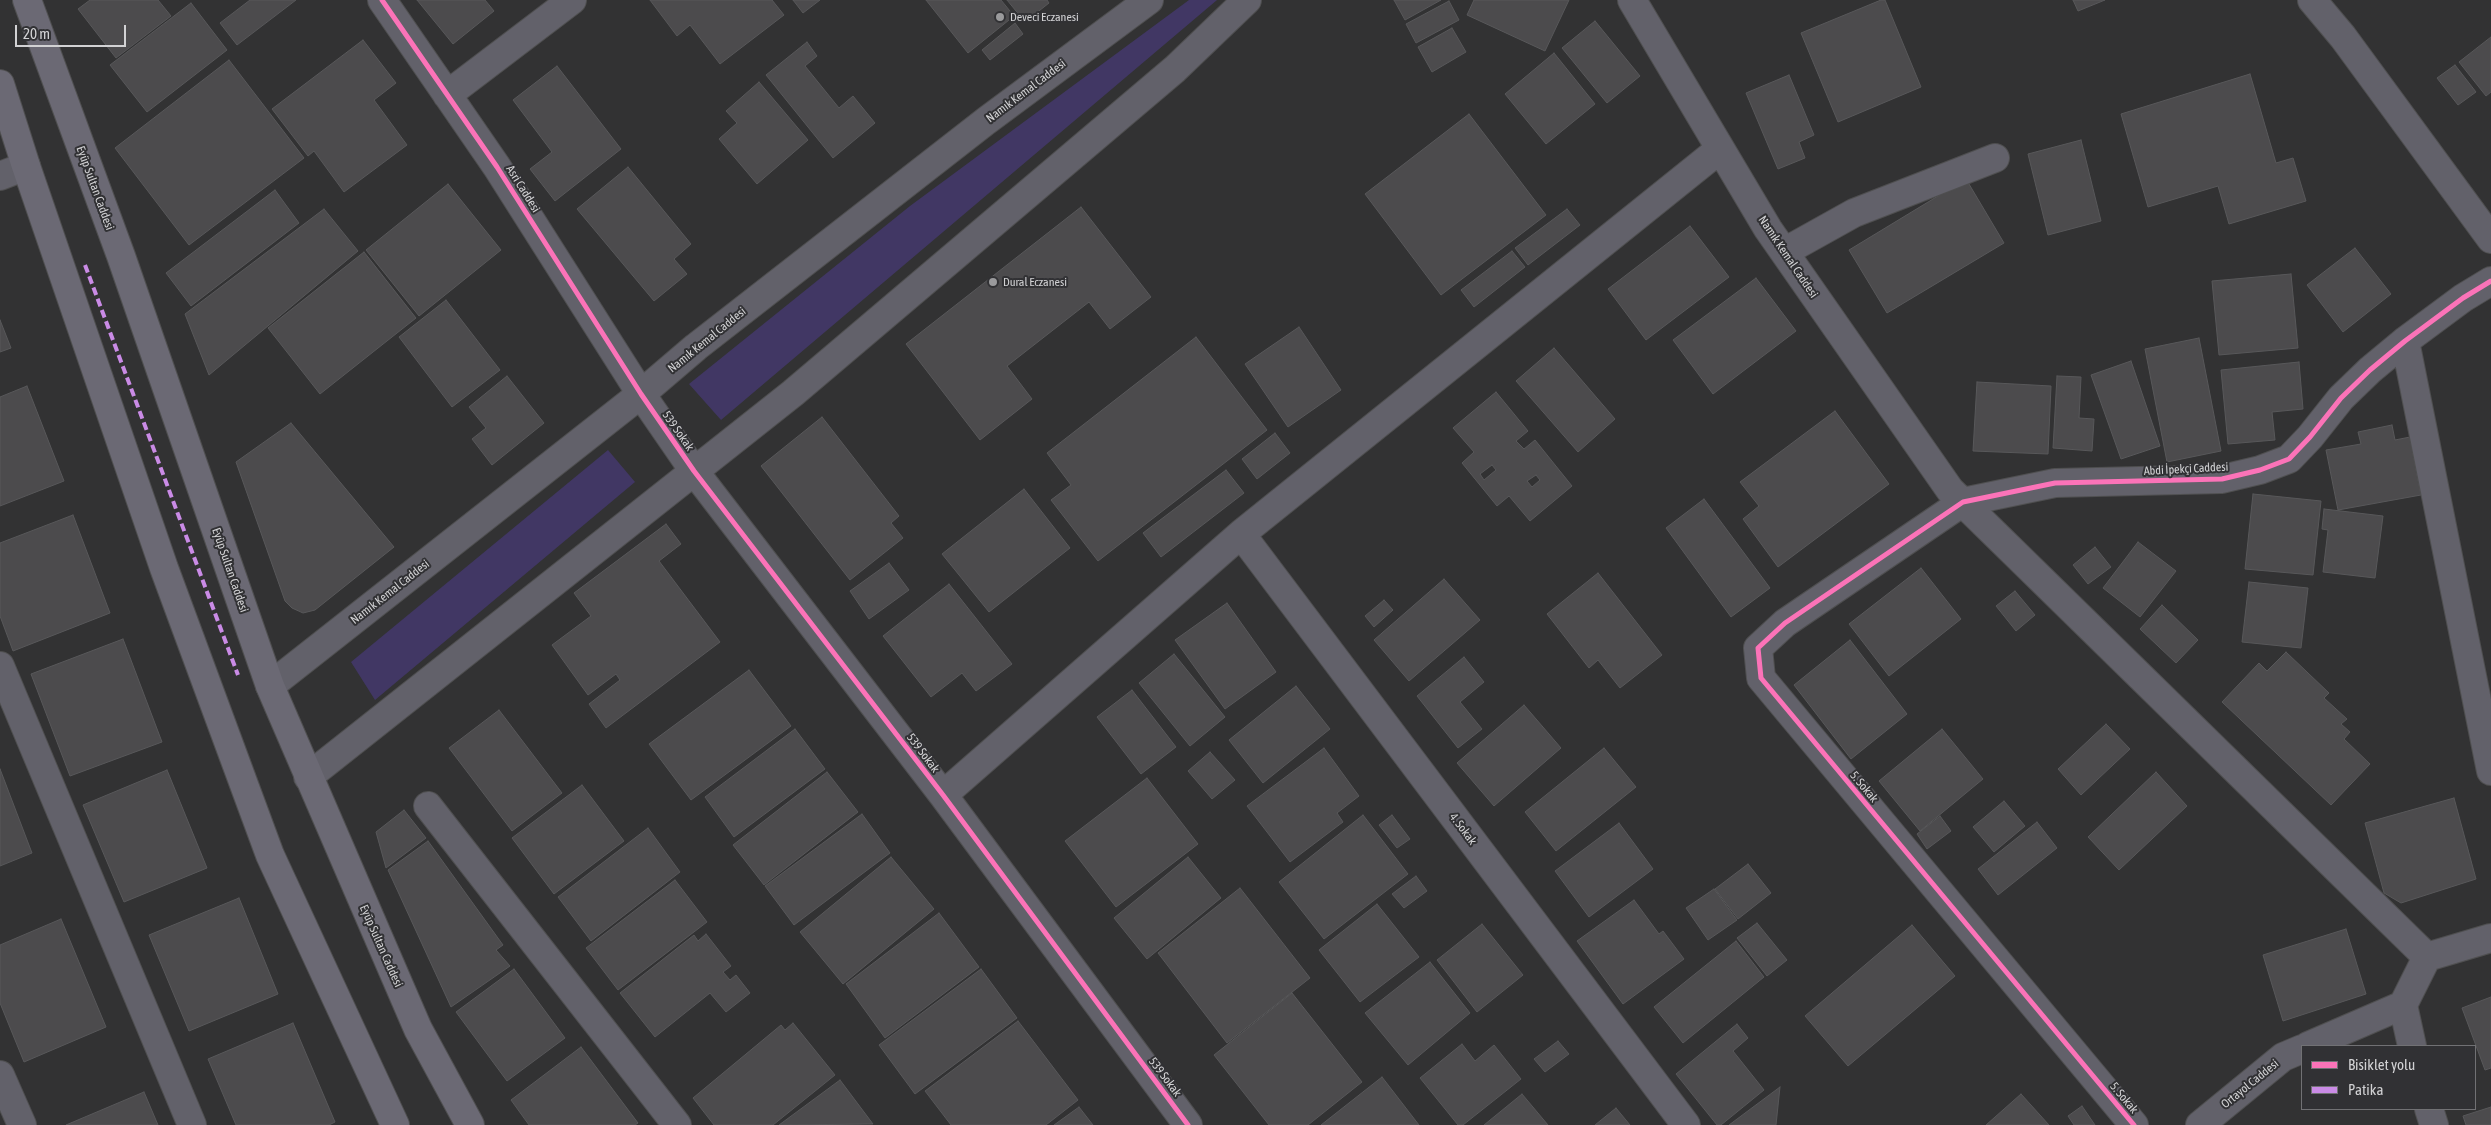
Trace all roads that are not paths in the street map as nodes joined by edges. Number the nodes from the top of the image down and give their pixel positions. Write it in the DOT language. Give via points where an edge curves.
graph roads {
  1 [pos="27,0"];
  2 [pos="382,0"];
  3 [pos="572,0"];
  4 [pos="1148,0"];
  5 [pos="1247,0"];
  6 [pos="1632,0"];
  7 [pos="2312,0"];
  8 [pos="0,84"];
  9 [pos="447,95"];
  10 [pos="1720,149"];
  11 [pos="1995,158"];
  12 [pos="26,166"];
  13 [pos="0,176"];
  14 [pos="2491,239"];
  15 [pos="1784,252"];
  16 [pos="2491,281"];
  17 [pos="2404,341"];
  18 [pos="641,394"];
  19 [pos="694,471"];
  20 [pos="1962,502"];
  21 [pos="1241,534"];
  22 [pos="0,666"];
  23 [pos="270,686"];
  24 [pos="7,704"];
  25 [pos="2491,771"];
  26 [pos="308,777"];
  27 [pos="942,794"];
  28 [pos="428,806"];
  29 [pos="2491,938"];
  30 [pos="2427,957"];
  31 [pos="2403,1005"];
  32 [pos="2310,1045"];
  33 [pos="2412,1045"];
  34 [pos="2301,1049"];
  35 [pos="0,1075"];
  36 [pos="2430,1110"];
  37 [pos="22,1125"];
  38 [pos="192,1125"];
  39 [pos="394,1125"];
  40 [pos="470,1125"];
  41 [pos="677,1125"];
  42 [pos="1188,1125"];
  43 [pos="1686,1125"];
  44 [pos="2134,1125"];
  45 [pos="2200,1125"];
  46 [pos="2434,1125"];
  1 -- 23 [label="main road, Eyüp Sultan Caddesi"];
  2 -- 9 [label="street, Asri Caddesi"];
  3 -- 9 [label="street"];
  4 -- 18 [label="street, Namık Kemal Caddesi" via="986,121 696,347"];
  5 -- 19 [label="street" via="1175,68 793,393"];
  6 -- 10 [label="street, Namık Kemal Caddesi"];
  7 -- 14 [label="street" via="2343,37"];
  8 -- 12 [label="main road"];
  9 -- 18 [label="street, Asri Caddesi" via="497,167"];
  10 -- 15 [label="street, Namık Kemal Caddesi"];
  10 -- 21 [label="street"];
  11 -- 15 [label="street" via="1854,213"];
  12 -- 13 [label="street"];
  12 -- 39 [label="main road" via="164,568 270,855"];
  15 -- 20 [label="street, Namık Kemal Caddesi" via="1930,464"];
  16 -- 17 [label="street, Abdi İpekçi Caddesi"];
  17 -- 20 [label="street, Abdi İpekçi Caddesi" via="2341,398 2289,459 2260,470 2212,479 2055,483"];
  17 -- 25 [label="street"];
  18 -- 19 [label="street, 539 Sokak"];
  18 -- 23 [label="street, Namık Kemal Caddesi"];
  19 -- 26 [label="street"];
  19 -- 27 [label="street, 539 Sokak"];
  20 -- 30 [label="street, Namık Kemal Caddesi"];
  20 -- 44 [label="street, 5. Sokak" via="1785,623 1758,648 1761,678"];
  21 -- 27 [label="street"];
  21 -- 43 [label="street, 4. Sokak"];
  22 -- 24 [label="street"];
  23 -- 26 [label="main road, Eyüp Sultan Caddesi"];
  24 -- 38 [label="street"];
  26 -- 40 [label="main road, Eyüp Sultan Caddesi" via="418,1030"];
  27 -- 42 [label="street, 539 Sokak"];
  28 -- 41 [label="street"];
  29 -- 30 [label="street"];
  30 -- 31 [label="street"];
  31 -- 32 [label="street"];
  31 -- 33 [label="street"];
  34 -- 45 [label="street, Ortayol Caddesi" via="2283,1057"];
  35 -- 37 [label="street"];
  36 -- 46 [label="street"];
}
